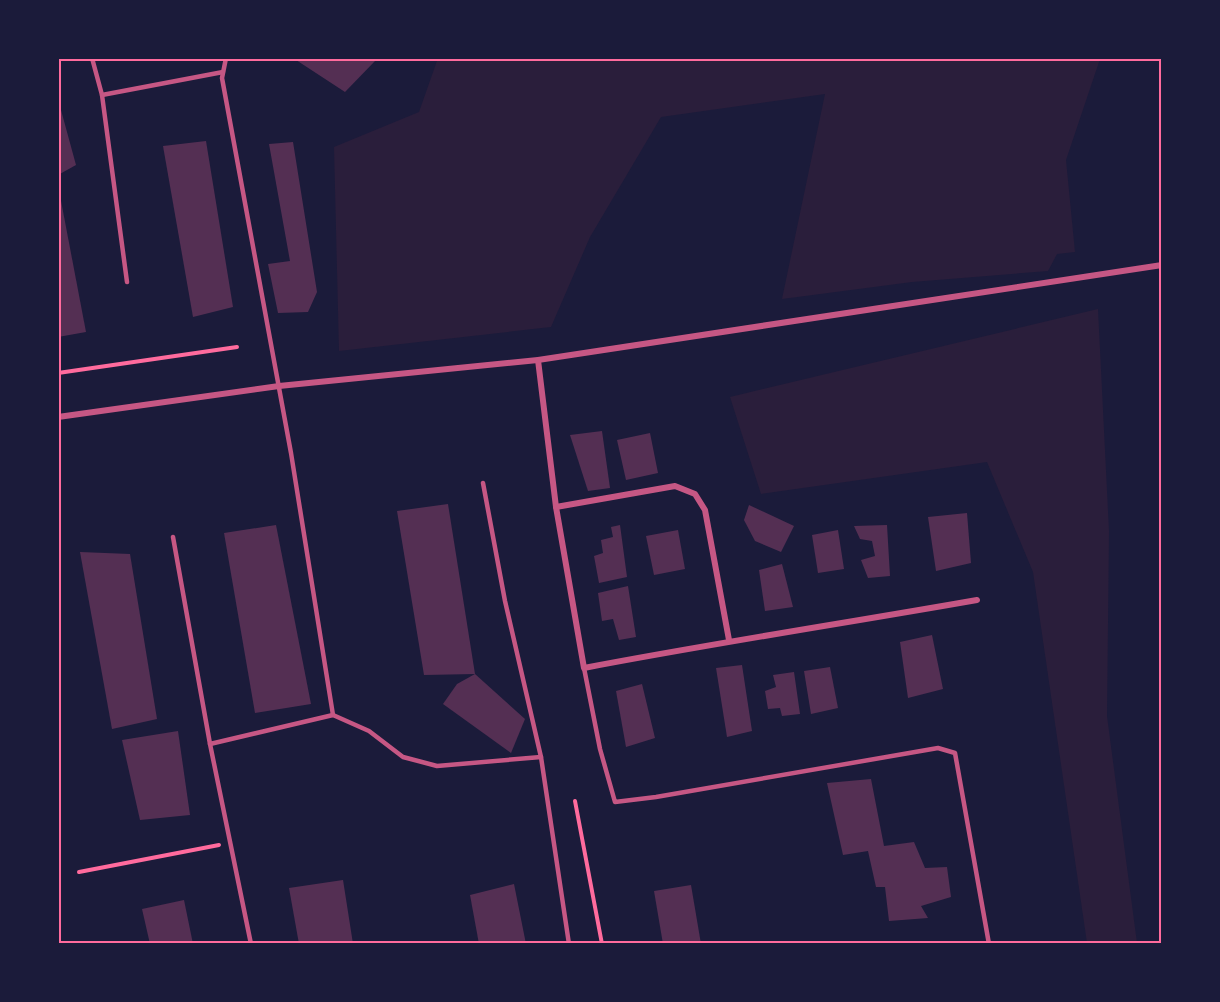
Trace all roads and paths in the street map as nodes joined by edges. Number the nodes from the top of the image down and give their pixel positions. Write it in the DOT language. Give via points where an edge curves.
graph roads {
  1 [pos="92,58"];
  2 [pos="226,58"];
  3 [pos="223,72"];
  4 [pos="102,95"];
  5 [pos="1161,265"];
  6 [pos="127,282"];
  7 [pos="237,347"];
  8 [pos="538,360"];
  9 [pos="58,373"];
  10 [pos="279,386"];
  11 [pos="58,417"];
  12 [pos="483,483"];
  13 [pos="556,507"];
  14 [pos="173,537"];
  15 [pos="977,600"];
  16 [pos="729,640"];
  17 [pos="584,668"];
  18 [pos="333,716"];
  19 [pos="210,744"];
  20 [pos="541,757"];
  21 [pos="576,801"];
  22 [pos="231,843"];
  23 [pos="79,872"];
  24 [pos="251,944"];
  25 [pos="569,944"];
  26 [pos="602,944"];
  27 [pos="989,944"];
  1 -- 4 [label="lane"];
  2 -- 3 [label="lane"];
  3 -- 4 [label="lane"];
  3 -- 10 [label="lane"];
  4 -- 6 [label="lane"];
  5 -- 8 [label="street"];
  7 -- 9 [label="path"];
  8 -- 10 [label="street"];
  8 -- 13 [label="street"];
  10 -- 11 [label="street"];
  10 -- 18 [label="lane"];
  12 -- 20 [label="lane"];
  13 -- 16 [label="street" via="675,486 695,494 705,510"];
  13 -- 17 [label="street"];
  14 -- 19 [label="lane"];
  15 -- 16 [label="street"];
  16 -- 17 [label="street"];
  17 -- 27 [label="lane" via="615,801 938,748 955,753"];
  18 -- 19 [label="lane"];
  18 -- 20 [label="lane" via="369,731 403,757 437,766"];
  19 -- 22 [label="lane"];
  20 -- 25 [label="lane"];
  21 -- 26 [label="path"];
  22 -- 23 [label="path"];
  22 -- 24 [label="lane"];
}
